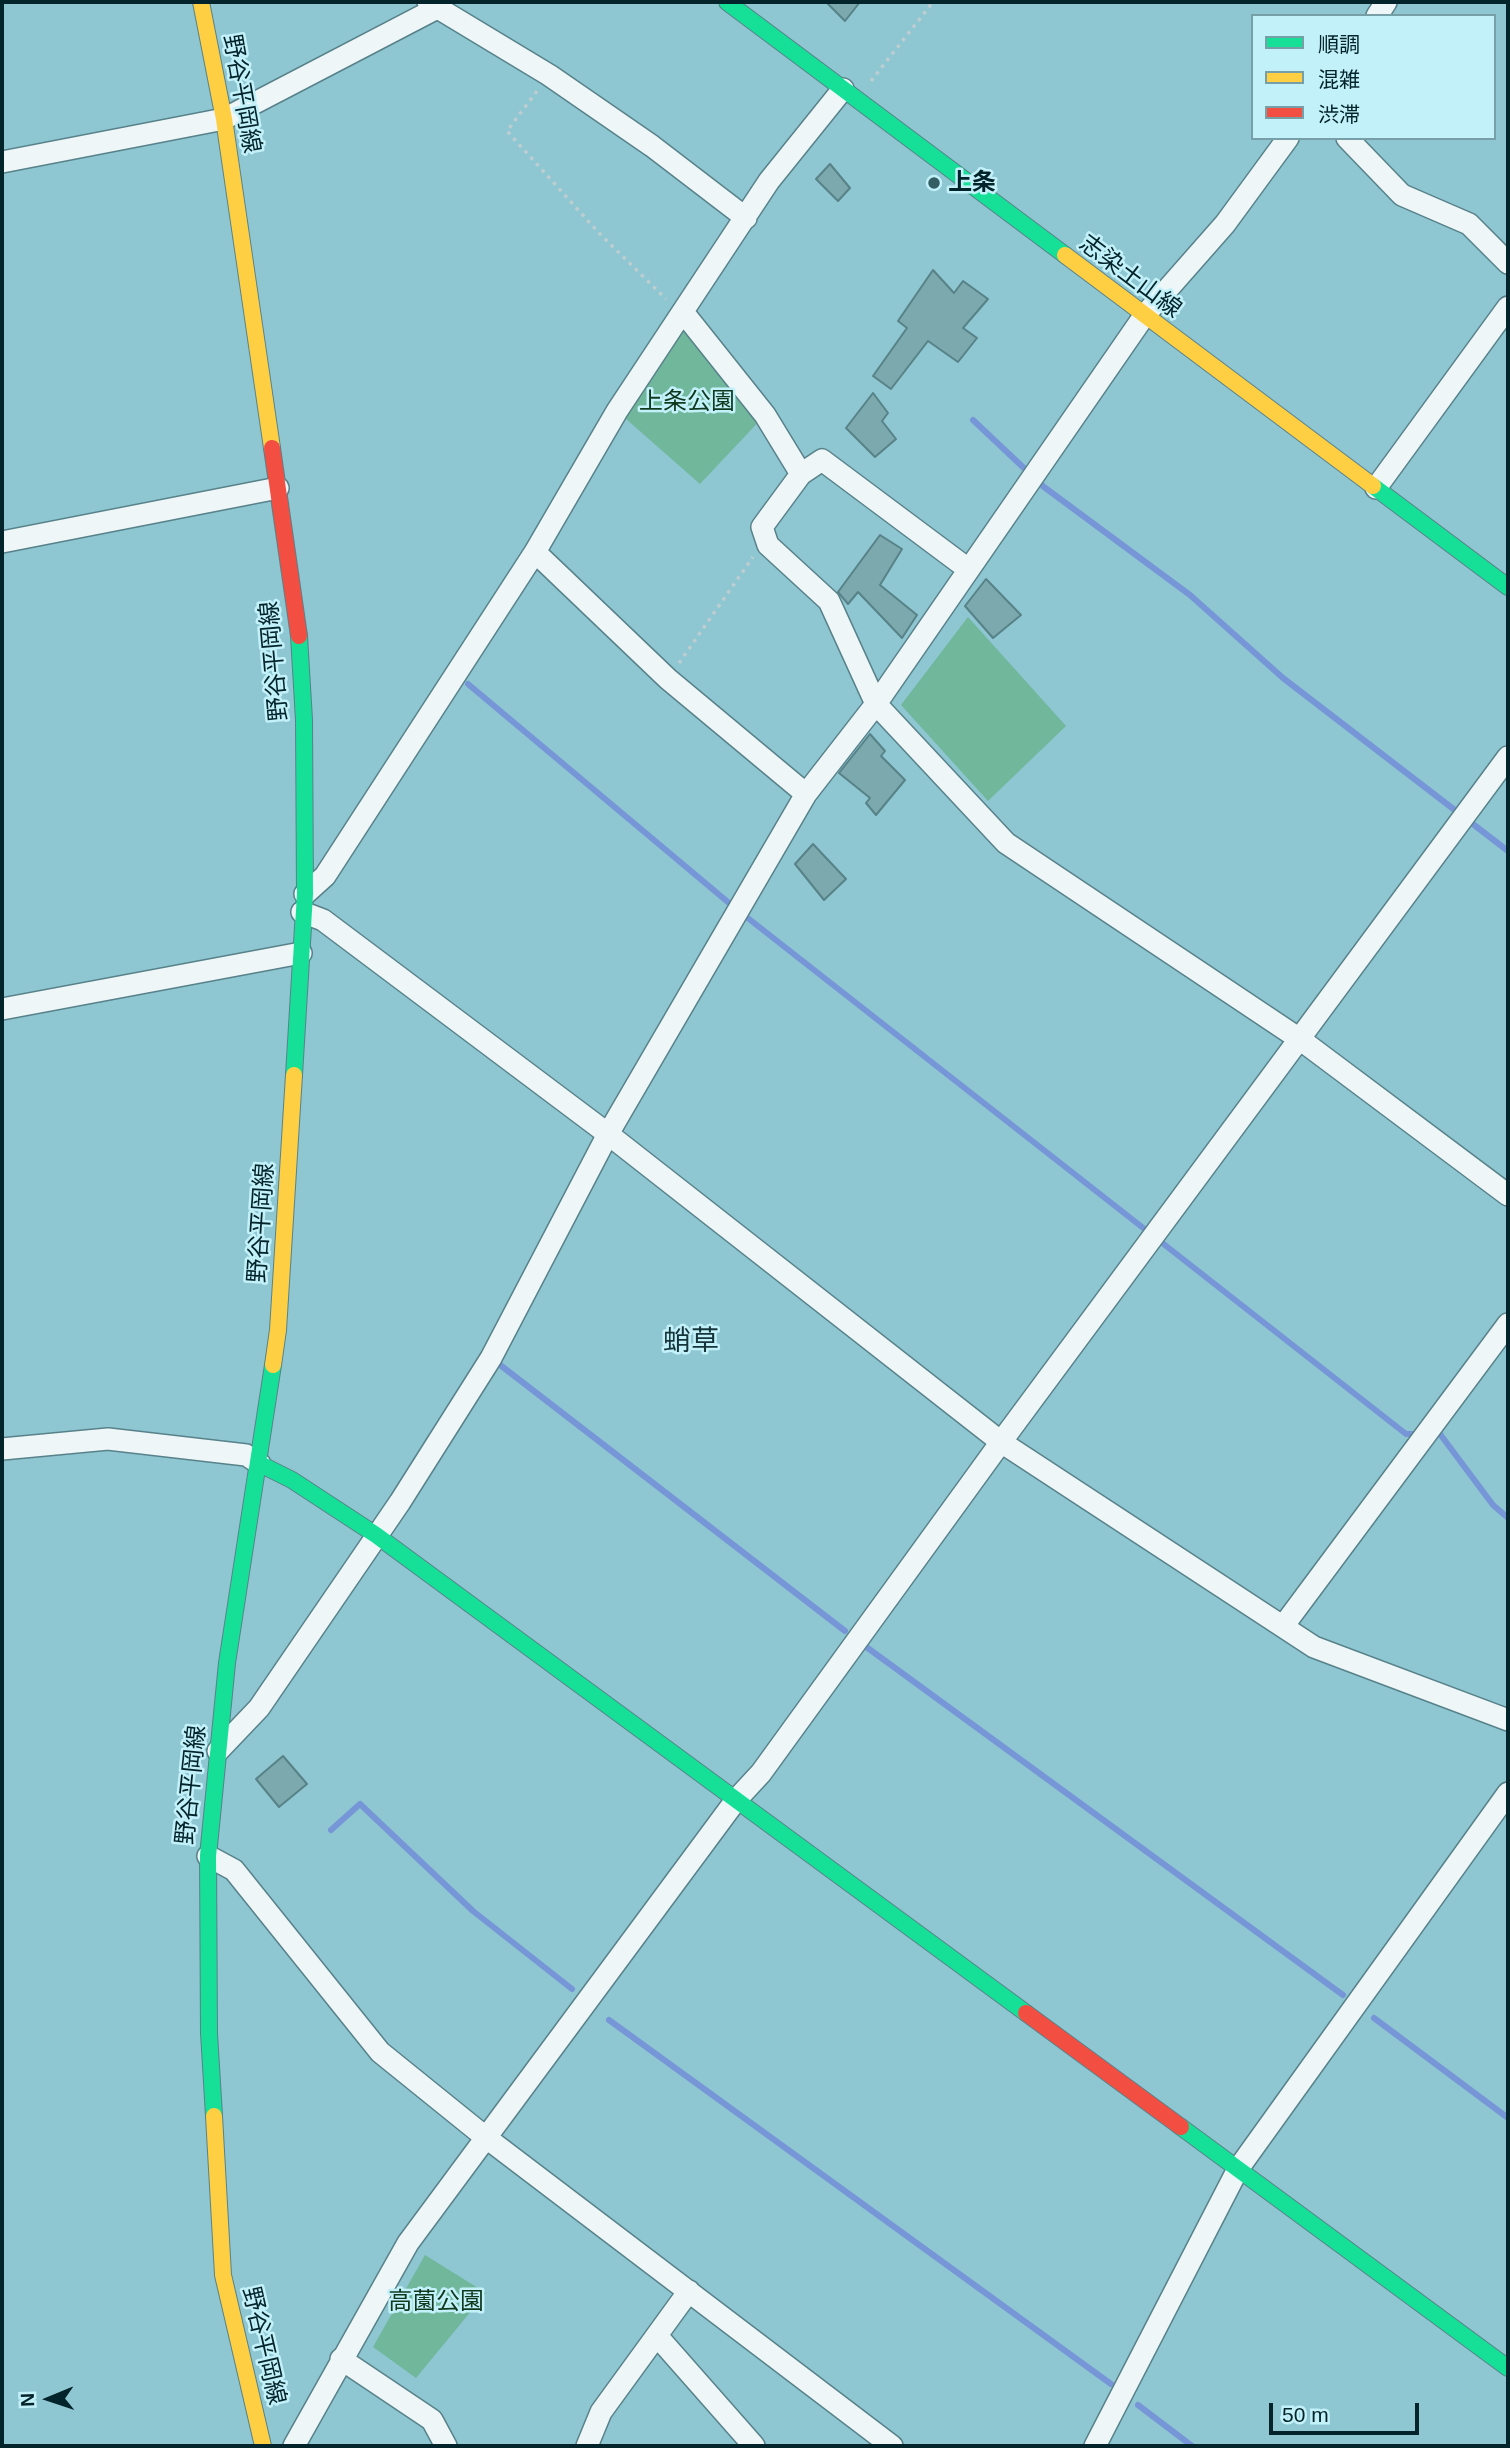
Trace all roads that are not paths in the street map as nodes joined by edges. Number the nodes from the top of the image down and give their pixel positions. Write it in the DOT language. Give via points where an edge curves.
graph roads {
  1 [pos="201,2"];
  2 [pos="727,2"];
  3 [pos="436,3"];
  4 [pos="846,92"];
  5 [pos="224,119"];
  6 [pos="1287,140"];
  7 [pos="1350,140"];
  8 [pos="2,162"];
  9 [pos="746,218"];
  10 [pos="1508,263"];
  11 [pos="1508,307"];
  12 [pos="683,312"];
  13 [pos="1144,316"];
  14 [pos="801,474"];
  15 [pos="278,488"];
  16 [pos="1376,488"];
  17 [pos="2,542"];
  18 [pos="535,552"];
  19 [pos="968,569"];
  20 [pos="1508,587"];
  21 [pos="876,704"];
  22 [pos="1508,757"];
  23 [pos="806,794"];
  24 [pos="304,903"];
  25 [pos="301,953"];
  26 [pos="2,1009"];
  27 [pos="1301,1040"];
  28 [pos="608,1134"];
  29 [pos="1508,1195"];
  30 [pos="1508,1324"];
  31 [pos="1001,1442"];
  32 [pos="2,1448"];
  33 [pos="260,1464"];
  34 [pos="376,1535"];
  35 [pos="1284,1625"];
  36 [pos="1508,1720"];
  37 [pos="218,1751"];
  38 [pos="1508,1793"];
  39 [pos="736,1800"];
  40 [pos="208,1856"];
  41 [pos="484,2136"];
  42 [pos="1238,2169"];
  43 [pos="689,2291"];
  44 [pos="658,2337"];
  45 [pos="341,2359"];
  46 [pos="1508,2368"];
  47 [pos="263,2446"];
  48 [pos="294,2446"];
  49 [pos="446,2446"];
  50 [pos="587,2446"];
  51 [pos="754,2446"];
  52 [pos="891,2446"];
  53 [pos="1095,2446"];
  1 -- 5 [label="main road, 野谷平岡線"];
  2 -- 4 [label="main road, 志染土山線"];
  3 -- 5 [label="street"];
  3 -- 9 [label="street" via="652,146"];
  4 -- 9 [label="street" via="769,181"];
  4 -- 13 [label="main road, 志染土山線"];
  5 -- 8 [label="street"];
  5 -- 15 [label="main road, 野谷平岡線"];
  6 -- 13 [label="street" via="1225,224"];
  7 -- 10 [label="street" via="1402,195 1469,225"];
  9 -- 12 [label="street"];
  11 -- 16 [label="street"];
  12 -- 14 [label="street" via="765,415"];
  12 -- 18 [label="street" via="617,411"];
  13 -- 16 [label="main road, 志染土山線"];
  13 -- 19 [label="street"];
  14 -- 19 [label="street" via="822,460"];
  14 -- 21 [label="street" via="762,527 768,545 829,601"];
  15 -- 17 [label="street"];
  15 -- 24 [label="main road, 野谷平岡線" via="298,628 304,720"];
  16 -- 20 [label="main road, 志染土山線"];
  18 -- 23 [label="street" via="668,679"];
  18 -- 24 [label="street"];
  19 -- 21 [label="street"];
  21 -- 23 [label="street"];
  21 -- 27 [label="street" via="1006,843"];
  22 -- 27 [label="street"];
  23 -- 28 [label="street"];
  24 -- 25 [label="main road, 野谷平岡線"];
  24 -- 28 [label="street"];
  25 -- 26 [label="street"];
  25 -- 33 [label="main road, 野谷平岡線" via="278,1330"];
  27 -- 29 [label="street"];
  27 -- 31 [label="street"];
  28 -- 31 [label="street"];
  28 -- 34 [label="street" via="491,1358"];
  30 -- 35 [label="street"];
  31 -- 35 [label="street"];
  31 -- 39 [label="street" via="761,1773"];
  32 -- 33 [label="street" via="108,1439 246,1455"];
  33 -- 34 [label="main road"];
  33 -- 37 [label="main road, 野谷平岡線" via="227,1663"];
  34 -- 37 [label="street" via="259,1707"];
  34 -- 39 [label="main road"];
  35 -- 36 [label="street" via="1314,1647"];
  37 -- 40 [label="main road, 野谷平岡線"];
  38 -- 42 [label="street"];
  39 -- 41 [label="street"];
  39 -- 42 [label="main road"];
  40 -- 41 [label="street" via="234,1870 380,2052"];
  40 -- 47 [label="main road, 野谷平岡線" via="209,2033 223,2274"];
  41 -- 43 [label="street"];
  41 -- 45 [label="street" via="408,2243"];
  42 -- 46 [label="main road"];
  42 -- 53 [label="street"];
  43 -- 44 [label="street"];
  43 -- 52 [label="street"];
  44 -- 50 [label="street" via="601,2412"];
  44 -- 51 [label="street"];
  45 -- 48 [label="street"];
  45 -- 49 [label="street" via="432,2420"];
}
